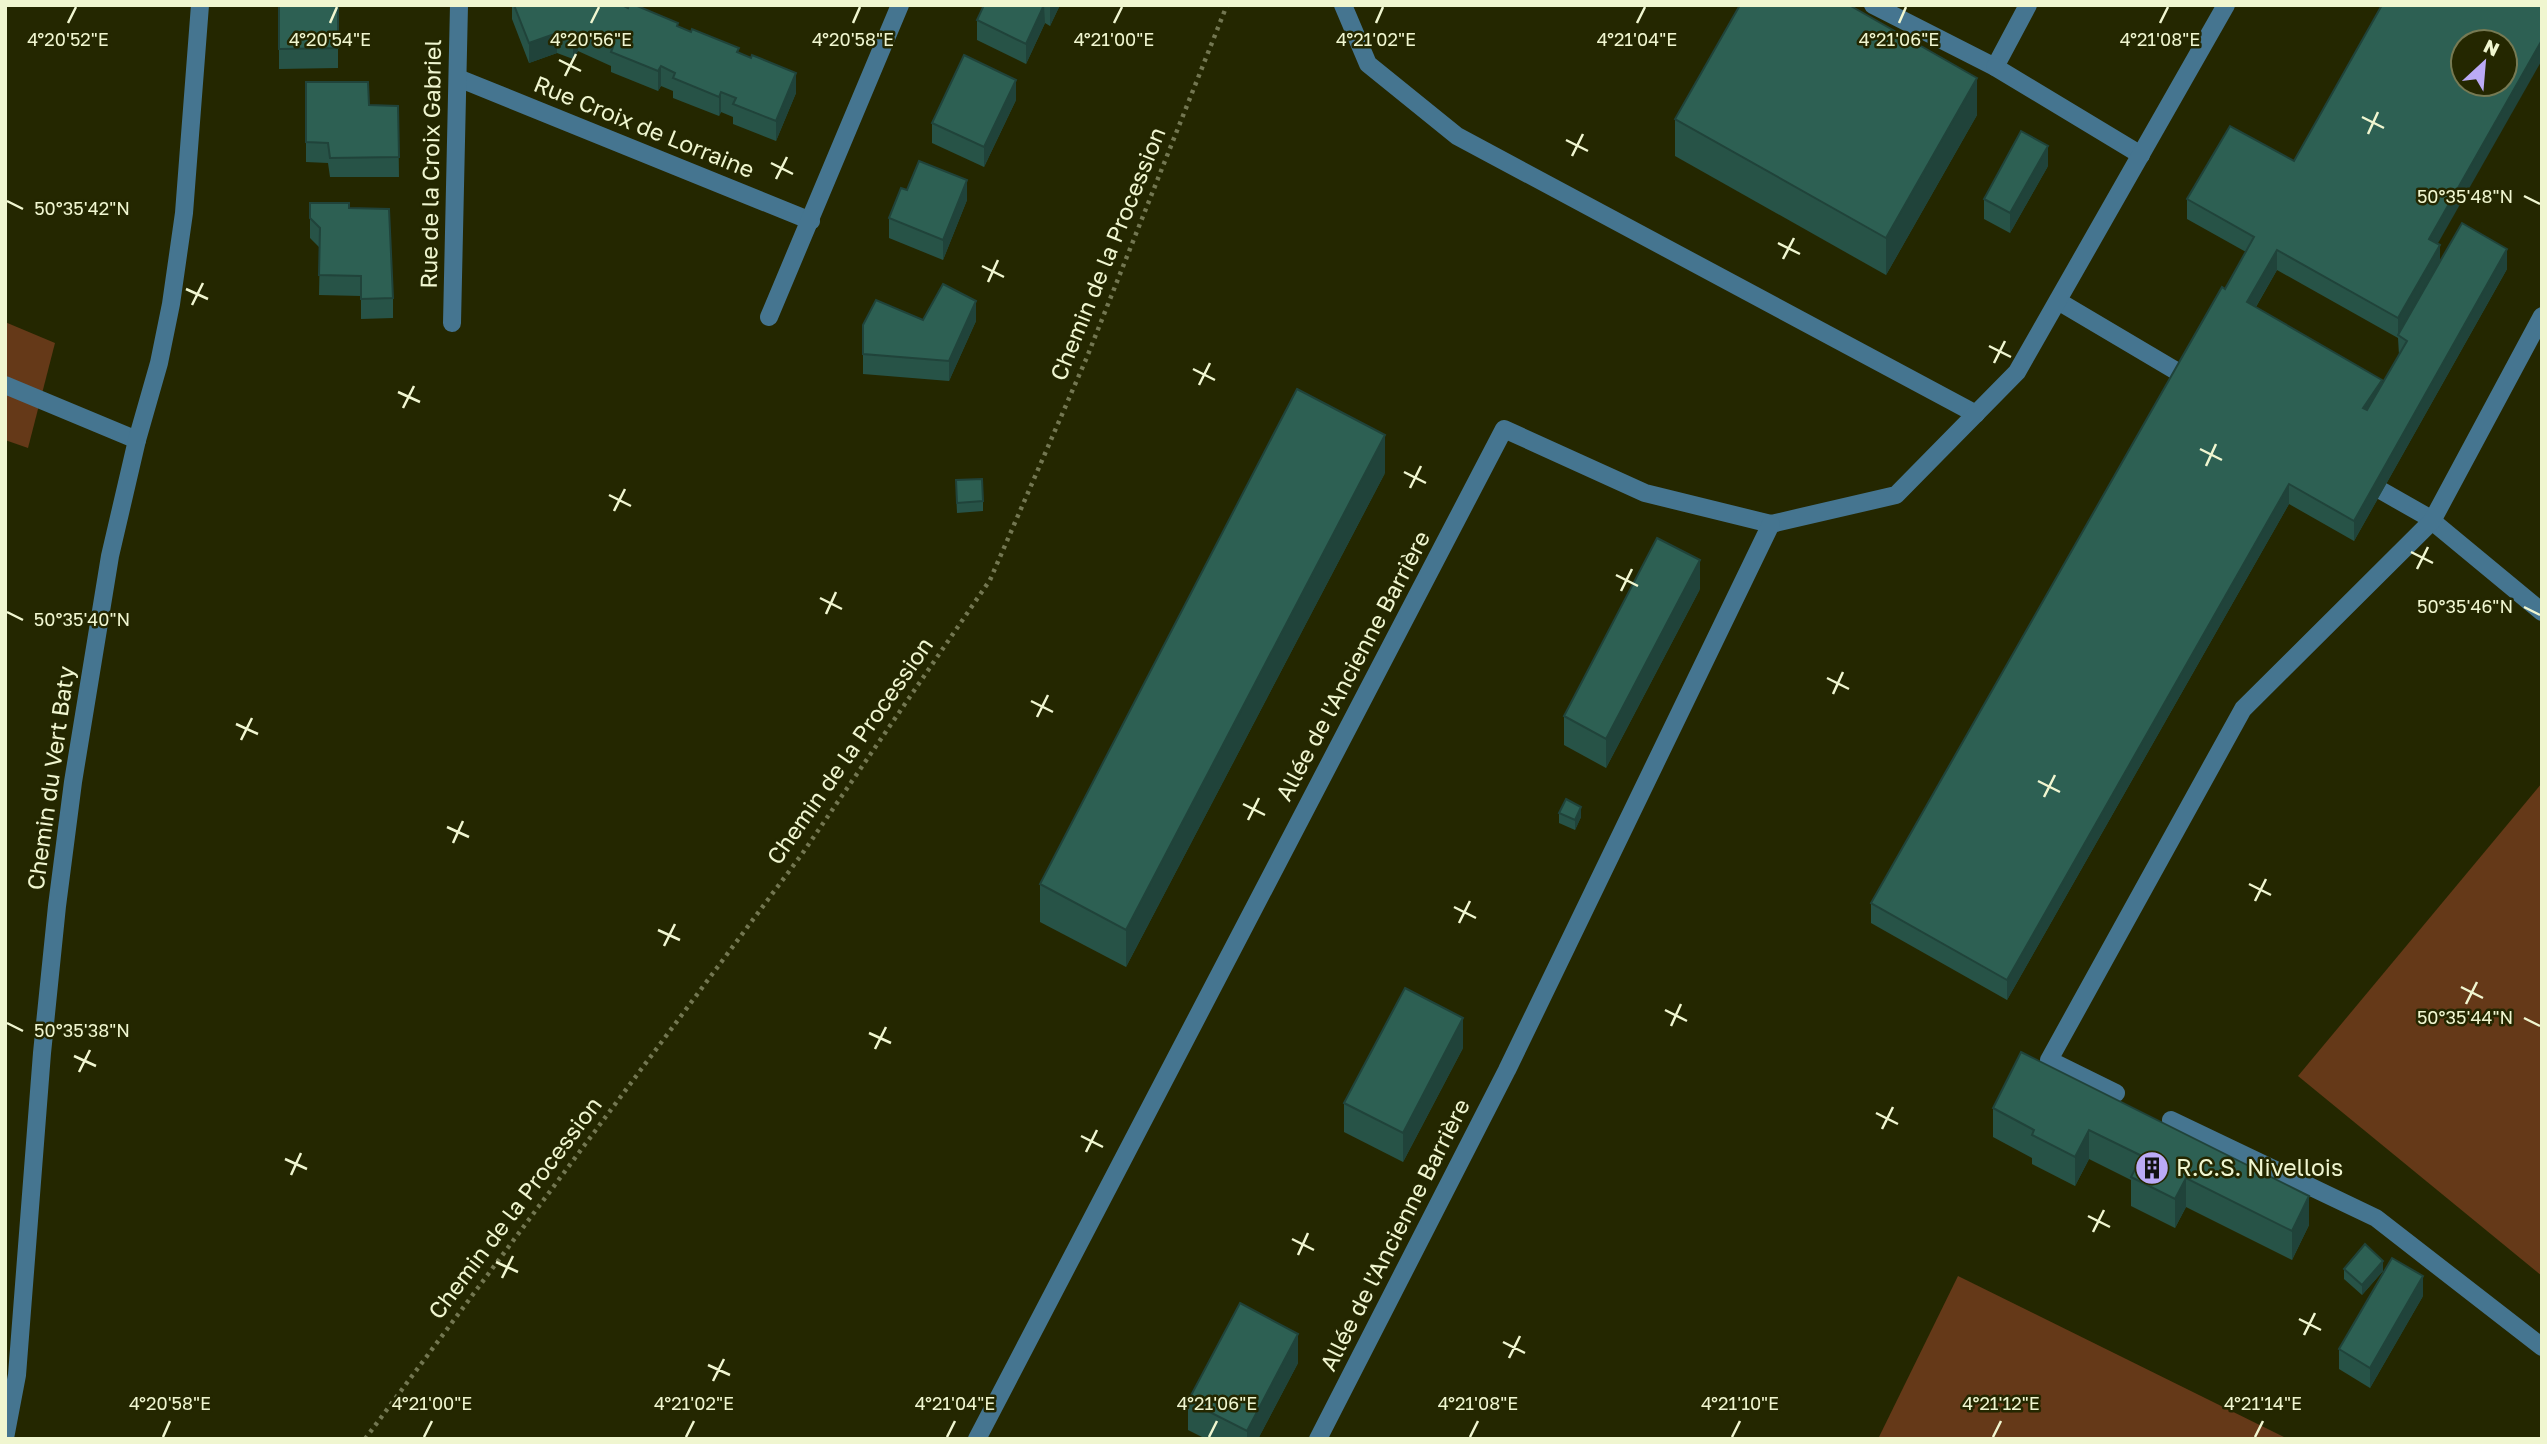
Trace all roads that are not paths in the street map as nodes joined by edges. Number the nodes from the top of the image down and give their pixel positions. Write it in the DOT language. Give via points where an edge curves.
graph roads {
  1 [pos="200,5"];
  2 [pos="459,5"];
  3 [pos="900,5"];
  4 [pos="1343,5"];
  5 [pos="1873,5"];
  6 [pos="2028,5"];
  7 [pos="2226,5"];
  8 [pos="1995,67"];
  9 [pos="458,78"];
  10 [pos="2141,155"];
  11 [pos="811,221"];
  12 [pos="2058,301"];
  13 [pos="2542,316"];
  14 [pos="769,317"];
  15 [pos="452,323"];
  16 [pos="2183,374"];
  17 [pos="5,385"];
  18 [pos="1976,415"];
  19 [pos="137,440"];
  20 [pos="2382,491"];
  21 [pos="2432,521"];
  22 [pos="1771,524"];
  23 [pos="2542,612"];
  24 [pos="2116,1093"];
  25 [pos="2171,1120"];
  26 [pos="2542,1347"];
  27 [pos="5,1438"];
  28 [pos="977,1439"];
  29 [pos="1318,1439"];
  1 -- 19 [label="street, Chemin du Vert Baty" via="184,213 159,363"];
  2 -- 9 [label="street, Rue de la Croix Gabriel"];
  3 -- 11 [label="street"];
  4 -- 18 [label="street" via="1368,64 1457,136"];
  5 -- 8 [label="street"];
  6 -- 8 [label="street"];
  7 -- 10 [label="street, Allée de l'Ancienne Barrière"];
  8 -- 10 [label="street"];
  9 -- 11 [label="street, Rue Croix de Lorraine"];
  9 -- 15 [label="street, Rue de la Croix Gabriel"];
  10 -- 12 [label="street, Allée de l'Ancienne Barrière"];
  11 -- 14 [label="street"];
  12 -- 16 [label="street"];
  12 -- 18 [label="street, Allée de l'Ancienne Barrière" via="2017,372"];
  13 -- 21 [label="street"];
  17 -- 19 [label="street"];
  18 -- 22 [label="street, Allée de l'Ancienne Barrière" via="1896,495"];
  19 -- 27 [label="street, Chemin du Vert Baty" via="110,556 73,782 42,1053 17,1375"];
  20 -- 21 [label="street"];
  21 -- 23 [label="street"];
  21 -- 24 [label="street" via="2242,709 2049,1060"];
  22 -- 28 [label="street, Allée de l'Ancienne Barrière" via="1645,493 1504,429"];
  22 -- 29 [label="street, Allée de l'Ancienne Barrière" via="1507,1070"];
  25 -- 26 [label="street" via="2376,1217"];
}
